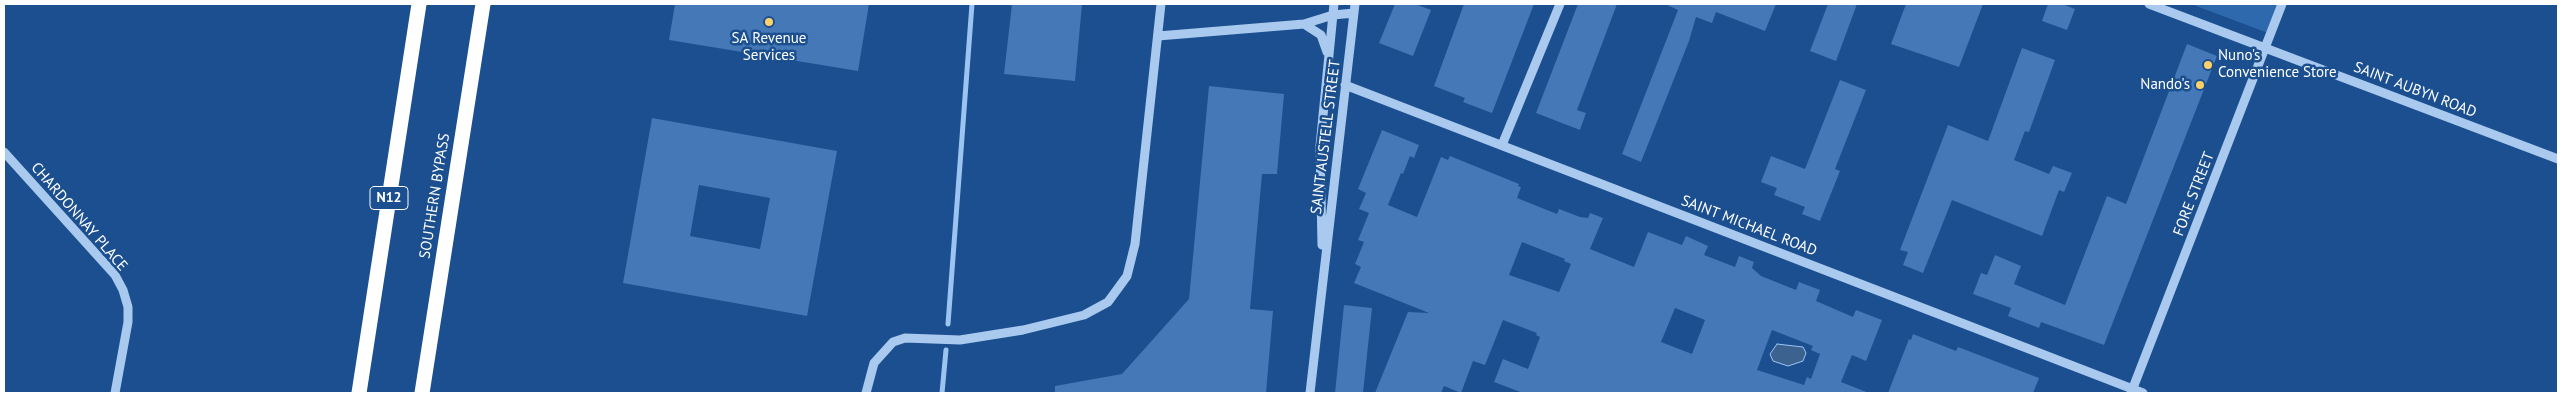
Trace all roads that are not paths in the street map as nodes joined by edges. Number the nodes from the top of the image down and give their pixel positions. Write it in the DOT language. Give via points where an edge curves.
graph roads {
  1 [pos="419,4"];
  2 [pos="483,4"];
  3 [pos="1161,4"];
  4 [pos="1334,4"];
  5 [pos="1355,4"];
  6 [pos="1560,4"];
  7 [pos="2149,4"];
  8 [pos="2282,4"];
  9 [pos="1354,14"];
  10 [pos="1333,15"];
  11 [pos="1304,24"];
  12 [pos="1158,36"];
  13 [pos="2265,48"];
  14 [pos="1328,73"];
  15 [pos="1345,85"];
  16 [pos="1502,145"];
  17 [pos="4,152"];
  18 [pos="2558,159"];
  19 [pos="1322,272"];
  20 [pos="2132,391"];
  21 [pos="115,393"];
  22 [pos="359,393"];
  23 [pos="422,393"];
  24 [pos="866,393"];
  25 [pos="1310,393"];
  26 [pos="2143,393"];
  1 -- 22 [label="highway, N12"];
  2 -- 23 [label="highway, SOUTHERN BYPASS"];
  3 -- 12 [label="street"];
  4 -- 10 [label="street, SAINT AUSTELL STREET"];
  5 -- 9 [label="street, SAINT AUSTELL STREET"];
  6 -- 16 [label="street"];
  7 -- 13 [label="street, SAINT AUBYN ROAD"];
  8 -- 13 [label="street, FORE STREET"];
  9 -- 10 [label="street"];
  9 -- 15 [label="street, SAINT AUSTELL STREET"];
  10 -- 11 [label="street"];
  10 -- 14 [label="street, SAINT AUSTELL STREET"];
  11 -- 12 [label="street"];
  11 -- 14 [label="street" via="1324,40"];
  12 -- 24 [label="street" via="1135,244 1127,276 1108,302 1084,315 1022,330 960,340 905,338 893,342 874,363"];
  13 -- 18 [label="street, SAINT AUBYN ROAD"];
  13 -- 20 [label="street, FORE STREET"];
  14 -- 19 [label="street, SAINT AUSTELL STREET" via="1320,146"];
  15 -- 16 [label="street, SAINT MICHAEL ROAD"];
  15 -- 19 [label="street, SAINT AUSTELL STREET"];
  16 -- 20 [label="street, SAINT MICHAEL ROAD"];
  17 -- 21 [label="street, CHARDONNAY PLACE" via="115,275 123,290 128,322"];
  19 -- 25 [label="street, SAINT AUSTELL STREET"];
  20 -- 26 [label="street, SAINT MICHAEL ROAD"];
}
